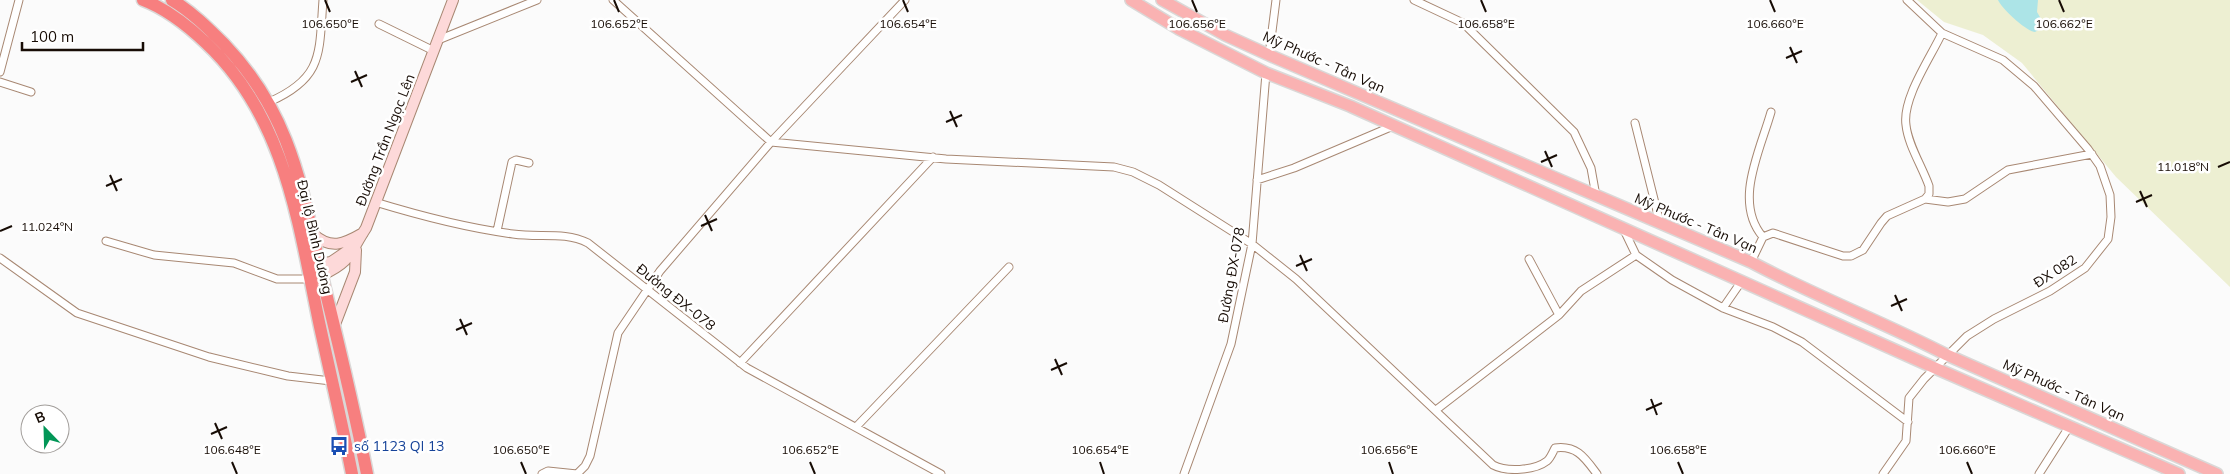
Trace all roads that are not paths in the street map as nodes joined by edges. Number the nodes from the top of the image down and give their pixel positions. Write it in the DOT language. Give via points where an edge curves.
graph roads {
  1 [pos="19,0"];
  2 [pos="144,0"];
  3 [pos="172,0"];
  4 [pos="323,0"];
  5 [pos="453,0"];
  6 [pos="538,0"];
  7 [pos="613,0"];
  8 [pos="906,0"];
  9 [pos="1131,0"];
  10 [pos="1162,0"];
  11 [pos="1276,0"];
  12 [pos="1414,0"];
  13 [pos="1907,0"];
  14 [pos="379,24"];
  15 [pos="1942,33"];
  16 [pos="438,40"];
  17 [pos="434,51"];
  18 [pos="1269,55"];
  19 [pos="0,72"];
  20 [pos="1266,73"];
  21 [pos="0,82"];
  22 [pos="31,92"];
  23 [pos="269,102"];
  24 [pos="1771,112"];
  25 [pos="1635,123"];
  26 [pos="1393,126"];
  27 [pos="771,142"];
  28 [pos="2092,154"];
  29 [pos="933,157"];
  30 [pos="529,163"];
  31 [pos="1257,180"];
  32 [pos="1596,196"];
  33 [pos="1924,199"];
  34 [pos="375,202"];
  35 [pos="1660,223"];
  36 [pos="1624,230"];
  37 [pos="497,231"];
  38 [pos="362,233"];
  39 [pos="313,234"];
  40 [pos="1763,237"];
  41 [pos="106,241"];
  42 [pos="357,244"];
  43 [pos="1252,244"];
  44 [pos="1636,255"];
  45 [pos="0,258"];
  46 [pos="1529,259"];
  47 [pos="1751,262"];
  48 [pos="1009,267"];
  49 [pos="315,271"];
  50 [pos="1741,282"];
  51 [pos="648,289"];
  52 [pos="1723,308"];
  53 [pos="1559,315"];
  54 [pos="334,327"];
  55 [pos="1947,355"];
  56 [pos="740,363"];
  57 [pos="1935,368"];
  58 [pos="331,381"];
  59 [pos="1436,410"];
  60 [pos="1908,422"];
  61 [pos="856,427"];
  62 [pos="2069,427"];
  63 [pos="352,474"];
  64 [pos="367,474"];
  65 [pos="542,474"];
  66 [pos="941,474"];
  67 [pos="1184,474"];
  68 [pos="1596,474"];
  69 [pos="1883,474"];
  70 [pos="2039,474"];
  71 [pos="2179,474"];
  72 [pos="2217,474"];
  1 -- 19 [label="street"];
  2 -- 49 [label="highway, Đại lộ Bình Dương" via="198,36 227,63 253,98 293,197"];
  3 -- 23 [label="highway, Đại lộ Bình Dương" via="188,10 241,62"];
  4 -- 23 [label="street" via="316,63 302,82"];
  5 -- 16 [label="street, Đường Trần Ngọc Lên"];
  6 -- 16 [label="street"];
  7 -- 27 [label="street"];
  8 -- 27 [label="street"];
  9 -- 20 [label="main road" via="1178,29"];
  10 -- 18 [label="main road, Mỹ Phước - Tân Vạn"];
  11 -- 18 [label="street"];
  12 -- 32 [label="street" via="1463,23 1574,132 1591,168"];
  13 -- 15 [label="street, ĐX 082"];
  14 -- 17 [label="street"];
  15 -- 28 [label="street, ĐX 082" via="2003,60 2034,86"];
  15 -- 33 [label="street" via="1905,113 1906,127 1930,186"];
  16 -- 17 [label="street, Đường Trần Ngọc Lên"];
  17 -- 34 [label="street, Đường Trần Ngọc Lên"];
  18 -- 32 [label="main road, Mỹ Phước - Tân Vạn"];
  20 -- 26 [label="main road"];
  20 -- 31 [label="street, Đường ĐX-078"];
  21 -- 22 [label="street"];
  23 -- 39 [label="highway, Đại lộ Bình Dương" via="290,148"];
  24 -- 40 [label="street" via="1749,186 1750,216"];
  25 -- 35 [label="street"];
  26 -- 31 [label="street" via="1294,168"];
  26 -- 36 [label="main road"];
  27 -- 29 [label="street"];
  27 -- 51 [label="street"];
  28 -- 33 [label="street" via="2008,170 1965,199 1948,202"];
  28 -- 55 [label="street, ĐX 082" via="2104,175 2110,195 2108,239 2086,268 1973,332"];
  29 -- 43 [label="street" via="1083,164 1133,172"];
  29 -- 56 [label="street"];
  30 -- 37 [label="street" via="512,162"];
  31 -- 43 [label="street, Đường ĐX-078"];
  32 -- 35 [label="main road, Mỹ Phước - Tân Vạn"];
  33 -- 40 [label="street" via="1884,219 1863,250 1851,256 1778,234"];
  34 -- 37 [label="street, Đường ĐX-078" via="435,220"];
  34 -- 38 [label="street, Đường Trần Ngọc Lên"];
  35 -- 47 [label="main road, Mỹ Phước - Tân Vạn"];
  36 -- 44 [label="street"];
  36 -- 50 [label="main road"];
  37 -- 51 [label="street, Đường ĐX-078" via="531,236 573,236 588,243"];
  38 -- 39 [label="street" via="333,244 323,243"];
  38 -- 42 [label="street, Đường Trần Ngọc Lên"];
  39 -- 49 [label="highway, Đại lộ Bình Dương"];
  40 -- 47 [label="street"];
  41 -- 49 [label="street" via="154,255 234,263 278,278"];
  42 -- 49 [label="street"];
  42 -- 54 [label="street" via="355,272"];
  43 -- 59 [label="street" via="1296,279"];
  43 -- 67 [label="street, Đường ĐX-078" via="1231,344"];
  44 -- 52 [label="street" via="1672,280"];
  44 -- 53 [label="street" via="1581,291"];
  45 -- 58 [label="street" via="74,311 209,357 288,376"];
  46 -- 53 [label="street"];
  47 -- 55 [label="main road, Mỹ Phước - Tân Vạn"];
  48 -- 61 [label="street"];
  49 -- 54 [label="highway, Đại lộ Bình Dương"];
  49 -- 58 [label="highway, Đại lộ Bình Dương"];
  50 -- 52 [label="street"];
  50 -- 57 [label="main road"];
  51 -- 56 [label="street, Đường ĐX-078"];
  51 -- 65 [label="street" via="618,333 590,456 577,474 548,471"];
  52 -- 60 [label="street" via="1802,342"];
  53 -- 59 [label="street"];
  54 -- 64 [label="highway, Đại lộ Bình Dương"];
  55 -- 57 [label="street, ĐX 082"];
  55 -- 72 [label="main road, Mỹ Phước - Tân Vạn"];
  56 -- 61 [label="street, Đường ĐX-078"];
  57 -- 60 [label="street, ĐX 082" via="1909,398"];
  57 -- 62 [label="main road"];
  58 -- 63 [label="highway, Đại lộ Bình Dương"];
  59 -- 68 [label="street" via="1501,469 1527,468 1547,461 1555,448 1564,447 1576,450"];
  60 -- 69 [label="street, ĐX 082" via="1906,441"];
  61 -- 66 [label="street, Đường ĐX-078"];
  62 -- 70 [label="street"];
  62 -- 71 [label="main road"];
}
